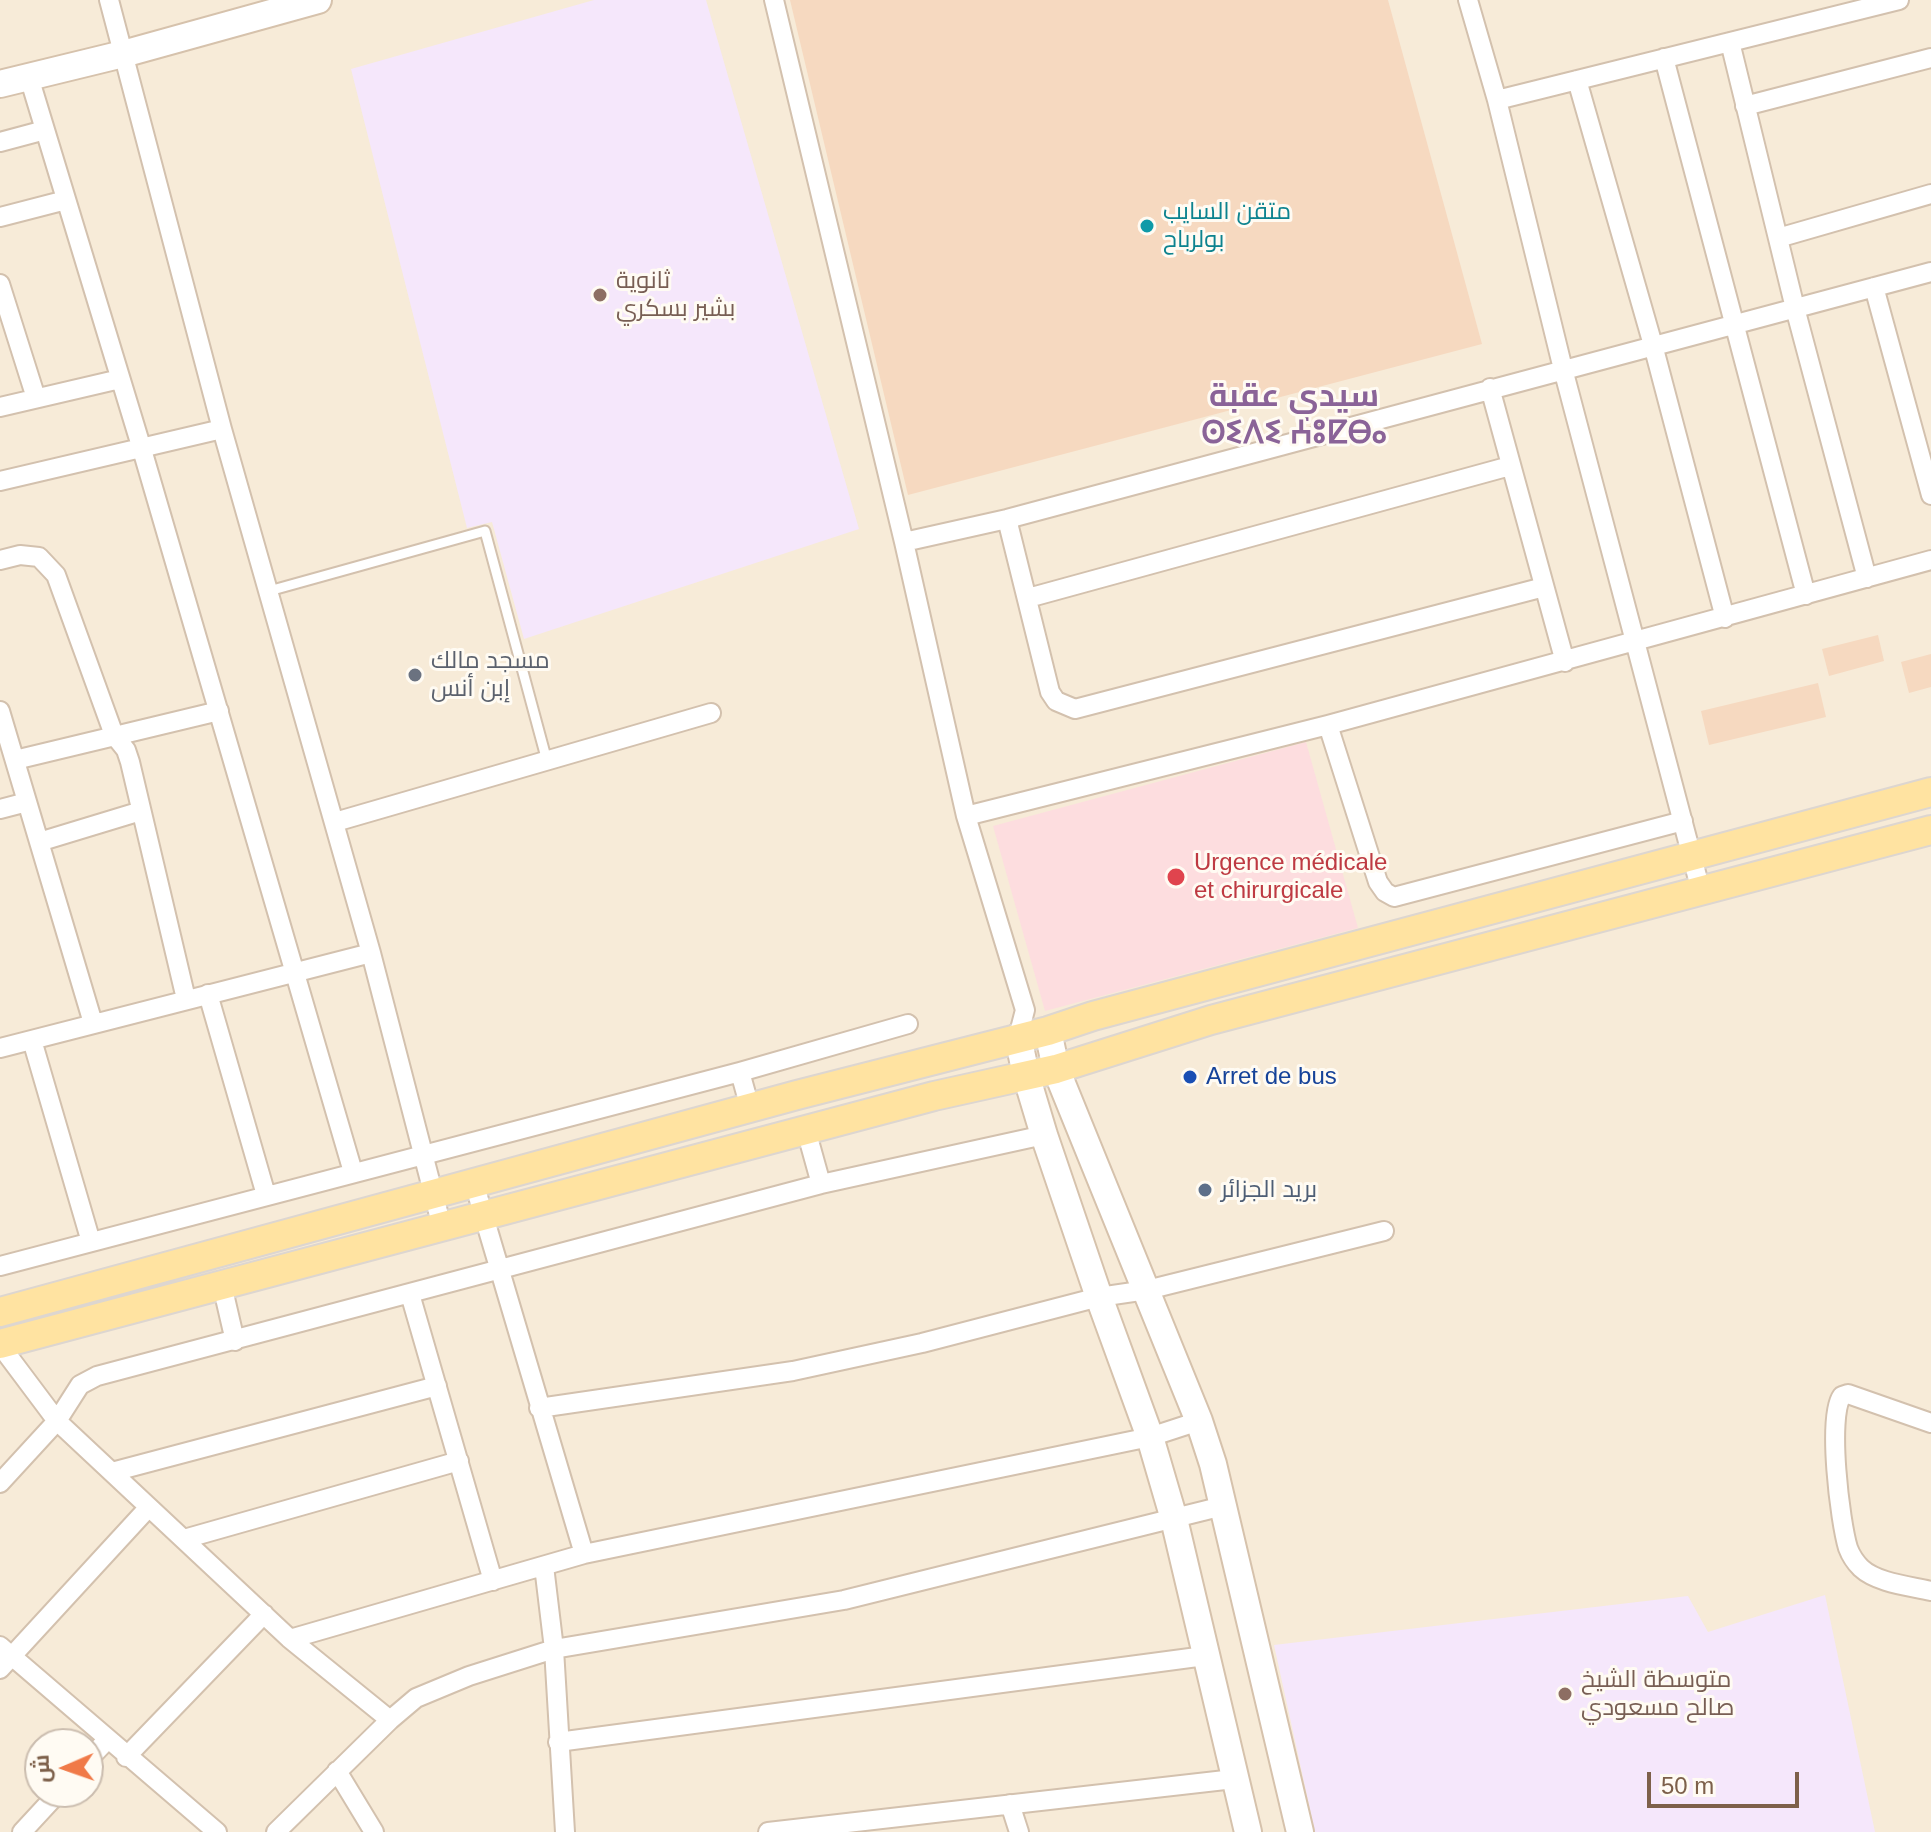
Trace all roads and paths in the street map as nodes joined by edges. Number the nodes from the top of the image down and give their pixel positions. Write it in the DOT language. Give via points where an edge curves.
graph roads {
  1 [pos="109,0"];
  2 [pos="318,0"];
  3 [pos="774,0"];
  4 [pos="1468,0"];
  5 [pos="1899,0"];
  6 [pos="1730,42"];
  7 [pos="123,54"];
  8 [pos="1664,58"];
  9 [pos="1931,58"];
  10 [pos="29,77"];
  11 [pos="1577,80"];
  12 [pos="0,84"];
  13 [pos="1497,100"];
  14 [pos="1745,106"];
  15 [pos="45,130"];
  16 [pos="0,142"];
  17 [pos="1931,194"];
  18 [pos="66,200"];
  19 [pos="0,217"];
  20 [pos="1778,238"];
  21 [pos="1931,272"];
  22 [pos="0,284"];
  23 [pos="1874,287"];
  24 [pos="1795,308"];
  25 [pos="4,315"];
  26 [pos="1735,324"];
  27 [pos="1653,345"];
  28 [pos="1563,369"];
  29 [pos="120,379"];
  30 [pos="1490,388"];
  31 [pos="36,398"];
  32 [pos="0,407"];
  33 [pos="222,429"];
  34 [pos="141,446"];
  35 [pos="1510,466"];
  36 [pos="0,481"];
  37 [pos="1931,495"];
  38 [pos="1007,519"];
  39 [pos="904,542"];
  40 [pos="0,560"];
  41 [pos="1931,560"];
  42 [pos="1867,578"];
  43 [pos="1544,587"];
  44 [pos="269,591"];
  45 [pos="1806,595"];
  46 [pos="1028,598"];
  47 [pos="1725,618"];
  48 [pos="1636,642"];
  49 [pos="1565,662"];
  50 [pos="0,711"];
  51 [pos="219,711"];
  52 [pos="711,713"];
  53 [pos="1328,725"];
  54 [pos="114,735"];
  55 [pos="15,760"];
  56 [pos="547,761"];
  57 [pos="1931,792"];
  58 [pos="27,802"];
  59 [pos="0,809"];
  60 [pos="141,811"];
  61 [pos="966,816"];
  62 [pos="1683,821"];
  63 [pos="335,822"];
  64 [pos="1931,830"];
  65 [pos="39,842"];
  66 [pos="1692,857"];
  67 [pos="1701,891"];
  68 [pos="371,953"];
  69 [pos="295,971"];
  70 [pos="1201,988"];
  71 [pos="208,994"];
  72 [pos="186,999"];
  73 [pos="1211,1020"];
  74 [pos="93,1023"];
  75 [pos="908,1024"];
  76 [pos="1022,1024"];
  77 [pos="1048,1031"];
  78 [pos="32,1040"];
  79 [pos="0,1048"];
  80 [pos="1056,1069"];
  81 [pos="740,1072"];
  82 [pos="1026,1075"];
  83 [pos="750,1108"];
  84 [pos="806,1130"];
  85 [pos="1044,1135"];
  86 [pos="423,1154"];
  87 [pos="353,1172"];
  88 [pos="474,1183"];
  89 [pos="821,1184"];
  90 [pos="432,1194"];
  91 [pos="266,1195"];
  92 [pos="483,1214"];
  93 [pos="442,1227"];
  94 [pos="1384,1231"];
  95 [pos="91,1242"];
  96 [pos="2,1259"];
  97 [pos="500,1270"];
  98 [pos="222,1285"];
  99 [pos="1147,1290"];
  100 [pos="410,1294"];
  101 [pos="1099,1297"];
  102 [pos="0,1312"];
  103 [pos="235,1341"];
  104 [pos="0,1345"];
  105 [pos="437,1386"];
  106 [pos="539,1408"];
  107 [pos="57,1421"];
  108 [pos="1199,1421"];
  109 [pos="1931,1423"];
  110 [pos="1150,1437"];
  111 [pos="459,1461"];
  112 [pos="112,1472"];
  113 [pos="0,1483"];
  114 [pos="1223,1506"];
  115 [pos="149,1507"];
  116 [pos="1174,1519"];
  117 [pos="184,1539"];
  118 [pos="584,1554"];
  119 [pos="544,1566"];
  120 [pos="493,1581"];
  121 [pos="1931,1591"];
  122 [pos="264,1614"];
  123 [pos="290,1639"];
  124 [pos="554,1649"];
  125 [pos="1205,1656"];
  126 [pos="4,1657"];
  127 [pos="390,1720"];
  128 [pos="107,1740"];
  129 [pos="558,1742"];
  130 [pos="104,1743"];
  131 [pos="126,1757"];
  132 [pos="337,1771"];
  133 [pos="1234,1779"];
  134 [pos="1010,1804"];
  135 [pos="44,1808"];
  136 [pos="855,1827"];
  137 [pos="22,1832"];
  138 [pos="217,1832"];
  139 [pos="276,1832"];
  140 [pos="374,1832"];
  141 [pos="565,1832"];
  142 [pos="768,1832"];
  143 [pos="1019,1832"];
  144 [pos="1248,1832"];
  145 [pos="1300,1832"];
  1 -- 7 [label="street"];
  2 -- 7 [label="main road"];
  3 -- 39 [label="street"];
  4 -- 13 [label="street"];
  5 -- 6 [label="street"];
  6 -- 8 [label="street"];
  6 -- 14 [label="street"];
  7 -- 10 [label="main road"];
  7 -- 33 [label="street"];
  8 -- 11 [label="street"];
  8 -- 26 [label="street"];
  9 -- 14 [label="street"];
  10 -- 12 [label="main road"];
  10 -- 15 [label="street"];
  11 -- 13 [label="street"];
  11 -- 27 [label="street"];
  13 -- 28 [label="street"];
  14 -- 20 [label="street"];
  15 -- 16 [label="street"];
  15 -- 18 [label="street"];
  17 -- 20 [label="street"];
  18 -- 19 [label="street"];
  18 -- 29 [label="street"];
  20 -- 24 [label="street"];
  21 -- 23 [label="street"];
  22 -- 25 [label="street"];
  23 -- 24 [label="street"];
  23 -- 37 [label="street"];
  24 -- 26 [label="street"];
  24 -- 42 [label="street"];
  25 -- 31 [label="street"];
  26 -- 27 [label="street"];
  26 -- 45 [label="street"];
  27 -- 28 [label="street"];
  27 -- 47 [label="street"];
  28 -- 30 [label="street"];
  28 -- 48 [label="street"];
  29 -- 31 [label="street"];
  29 -- 34 [label="street"];
  30 -- 35 [label="street"];
  30 -- 38 [label="street"];
  31 -- 32 [label="street"];
  33 -- 34 [label="street"];
  33 -- 44 [label="street"];
  34 -- 36 [label="street"];
  34 -- 51 [label="street"];
  35 -- 43 [label="street"];
  35 -- 46 [label="street"];
  38 -- 39 [label="street"];
  38 -- 46 [label="street"];
  39 -- 61 [label="street"];
  40 -- 54 [label="street" via="39,557 56,575"];
  41 -- 42 [label="street"];
  42 -- 45 [label="street"];
  43 -- 46 [label="street" via="1075,709 1056,701 1050,692"];
  43 -- 49 [label="street"];
  44 -- 56 [label="lane" via="485,531"];
  44 -- 63 [label="street"];
  45 -- 47 [label="street"];
  47 -- 48 [label="street"];
  48 -- 49 [label="street"];
  48 -- 62 [label="street"];
  49 -- 53 [label="street"];
  50 -- 55 [label="street"];
  51 -- 54 [label="street"];
  51 -- 69 [label="street"];
  52 -- 56 [label="street"];
  53 -- 61 [label="street"];
  53 -- 62 [label="street" via="1378,882 1394,897"];
  54 -- 55 [label="street"];
  54 -- 60 [label="street" via="126,750"];
  55 -- 58 [label="street"];
  56 -- 63 [label="street"];
  57 -- 66 [label="main road"];
  58 -- 59 [label="street"];
  58 -- 65 [label="street"];
  60 -- 65 [label="street"];
  60 -- 72 [label="street"];
  61 -- 76 [label="street"];
  62 -- 66 [label="street"];
  63 -- 68 [label="street"];
  64 -- 67 [label="main road"];
  65 -- 74 [label="street"];
  66 -- 67 [label="street"];
  66 -- 70 [label="main road"];
  67 -- 73 [label="main road"];
  68 -- 69 [label="street"];
  68 -- 86 [label="street"];
  69 -- 71 [label="street"];
  69 -- 87 [label="street"];
  70 -- 73 [label="main road"];
  70 -- 77 [label="main road"];
  71 -- 72 [label="street"];
  71 -- 91 [label="street"];
  72 -- 74 [label="street"];
  73 -- 80 [label="main road"];
  74 -- 78 [label="street"];
  75 -- 81 [label="street"];
  76 -- 77 [label="main road"];
  76 -- 82 [label="main road"];
  76 -- 83 [label="main road"];
  77 -- 80 [label="main road"];
  78 -- 79 [label="street"];
  78 -- 95 [label="street"];
  80 -- 82 [label="main road"];
  80 -- 99 [label="main road"];
  81 -- 83 [label="street"];
  81 -- 86 [label="street"];
  82 -- 84 [label="main road"];
  82 -- 85 [label="main road"];
  83 -- 88 [label="main road"];
  84 -- 89 [label="street"];
  84 -- 92 [label="main road"];
  85 -- 89 [label="street"];
  85 -- 101 [label="main road"];
  86 -- 87 [label="street"];
  86 -- 90 [label="street"];
  87 -- 91 [label="street"];
  88 -- 90 [label="main road"];
  88 -- 92 [label="street"];
  89 -- 97 [label="street"];
  90 -- 93 [label="street"];
  90 -- 102 [label="main road"];
  91 -- 95 [label="street"];
  92 -- 93 [label="main road"];
  92 -- 97 [label="street"];
  93 -- 98 [label="main road"];
  94 -- 99 [label="street"];
  95 -- 96 [label="street"];
  97 -- 100 [label="street"];
  97 -- 106 [label="street"];
  98 -- 103 [label="street"];
  98 -- 104 [label="main road"];
  99 -- 101 [label="street"];
  99 -- 108 [label="main road"];
  100 -- 103 [label="street"];
  100 -- 105 [label="street"];
  101 -- 106 [label="street" via="793,1371"];
  101 -- 110 [label="main road"];
  103 -- 107 [label="street" via="97,1376 80,1385"];
  104 -- 107 [label="street"];
  105 -- 111 [label="street"];
  105 -- 112 [label="street"];
  106 -- 118 [label="street"];
  107 -- 112 [label="street"];
  107 -- 113 [label="street"];
  108 -- 110 [label="street"];
  108 -- 114 [label="main road"];
  109 -- 121 [label="street" via="1848,1394 1835,1410 1842,1523 1852,1557 1874,1576"];
  110 -- 116 [label="main road"];
  110 -- 118 [label="street"];
  111 -- 117 [label="street"];
  111 -- 120 [label="street"];
  112 -- 115 [label="street"];
  114 -- 116 [label="street"];
  114 -- 145 [label="main road"];
  115 -- 117 [label="street"];
  115 -- 126 [label="street"];
  116 -- 124 [label="street" via="844,1600"];
  116 -- 125 [label="main road"];
  117 -- 122 [label="street"];
  118 -- 119 [label="street"];
  119 -- 120 [label="street"];
  119 -- 124 [label="street"];
  120 -- 123 [label="street"];
  122 -- 123 [label="street"];
  122 -- 131 [label="street"];
  123 -- 127 [label="street"];
  124 -- 127 [label="street" via="416,1698"];
  124 -- 129 [label="street"];
  125 -- 129 [label="street"];
  125 -- 133 [label="main road"];
  126 -- 128 [label="street"];
  127 -- 132 [label="street"];
  128 -- 130 [label="street"];
  128 -- 131 [label="street"];
  129 -- 141 [label="street"];
  131 -- 138 [label="street"];
  132 -- 139 [label="street"];
  132 -- 140 [label="street"];
  133 -- 134 [label="street"];
  133 -- 144 [label="main road"];
  134 -- 136 [label="street"];
  134 -- 143 [label="street"];
  135 -- 137 [label="street"];
  136 -- 142 [label="street"];
}
